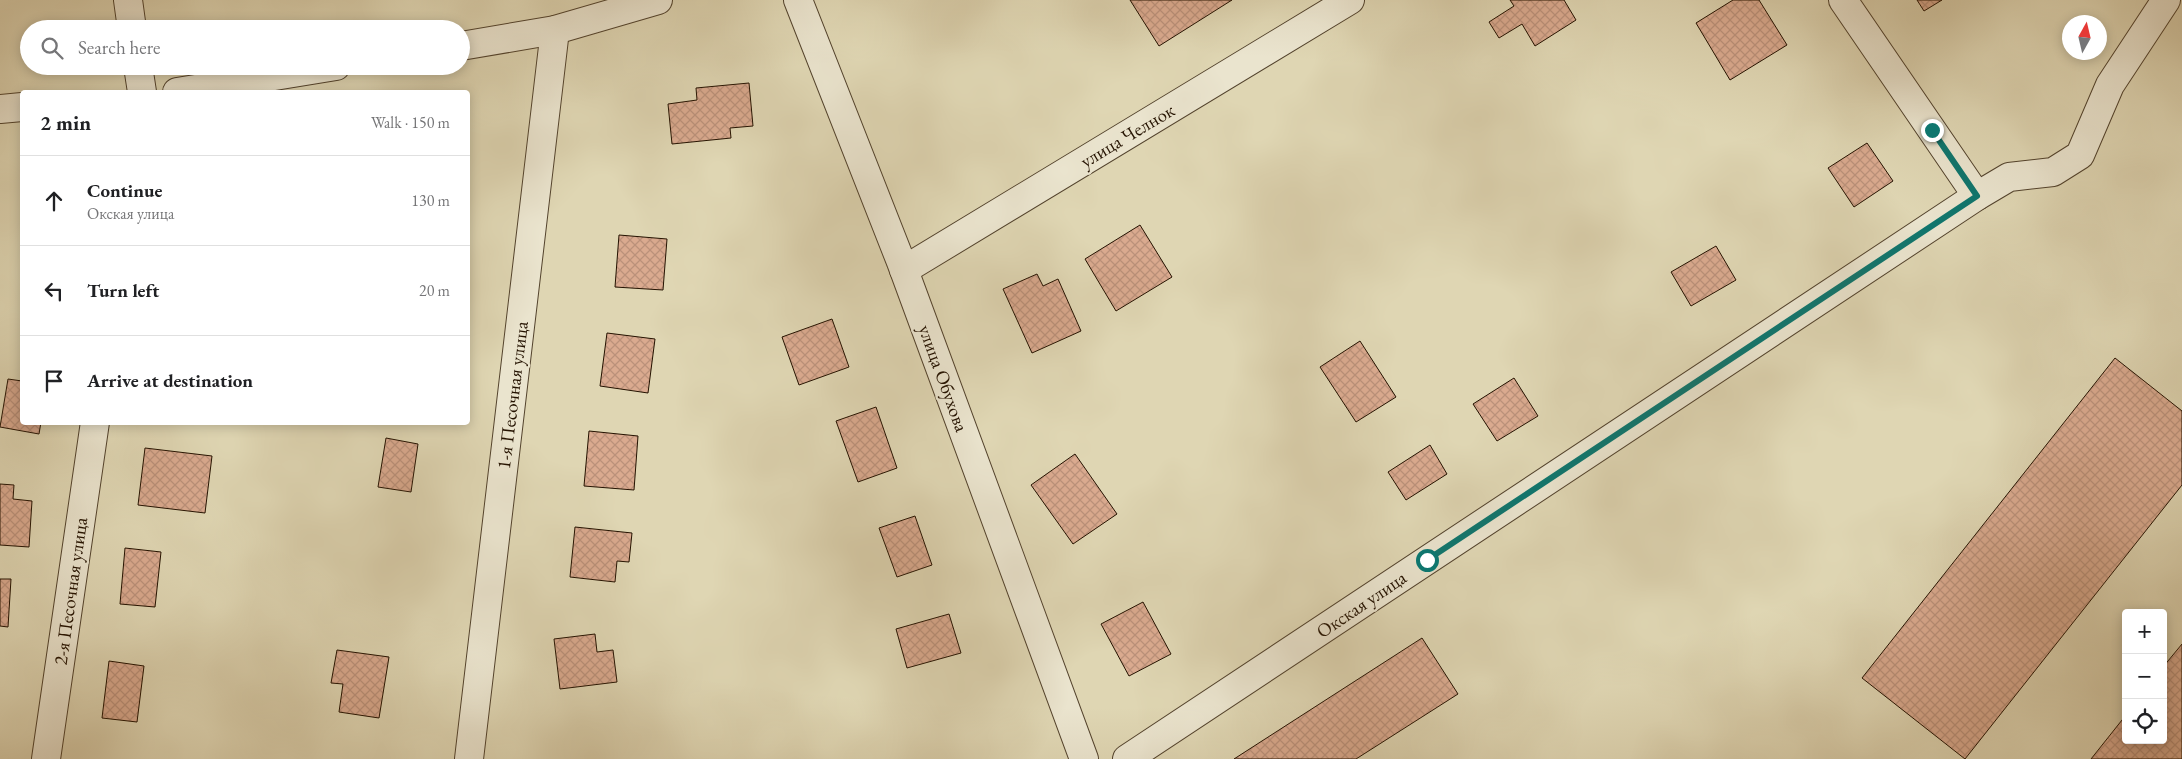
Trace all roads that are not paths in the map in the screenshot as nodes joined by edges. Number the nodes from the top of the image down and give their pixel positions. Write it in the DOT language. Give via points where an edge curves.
graph roads {
  1 [pos="128,0"];
  2 [pos="658,0"];
  3 [pos="798,0"];
  4 [pos="1350,0"];
  5 [pos="1843,0"];
  6 [pos="2166,0"];
  7 [pos="131,20"];
  8 [pos="556,30"];
  9 [pos="470,44"];
  10 [pos="139,75"];
  11 [pos="281,75"];
  12 [pos="142,90"];
  13 [pos="189,90"];
  14 [pos="20,107"];
  15 [pos="0,109"];
  16 [pos="1977,196"];
  17 [pos="904,270"];
  18 [pos="95,425"];
  19 [pos="46,759"];
  20 [pos="469,759"];
  21 [pos="1084,759"];
  22 [pos="1127,759"];
  1 -- 7 [label="street"];
  2 -- 8 [label="street"];
  3 -- 17 [label="street, улица Обухова"];
  4 -- 17 [label="street, улица Челнок"];
  5 -- 16 [label="street"];
  6 -- 16 [label="street, Окская улица" via="2110,86 2080,155 2053,172 2009,177"];
  8 -- 9 [label="street"];
  8 -- 20 [label="street, 1-я Песочная улица"];
  10 -- 12 [label="street"];
  11 -- 13 [label="street"];
  14 -- 15 [label="street"];
  16 -- 22 [label="street, Окская улица"];
  17 -- 21 [label="street, улица Обухова"];
  18 -- 19 [label="street, 2-я Песочная улица"];
}
